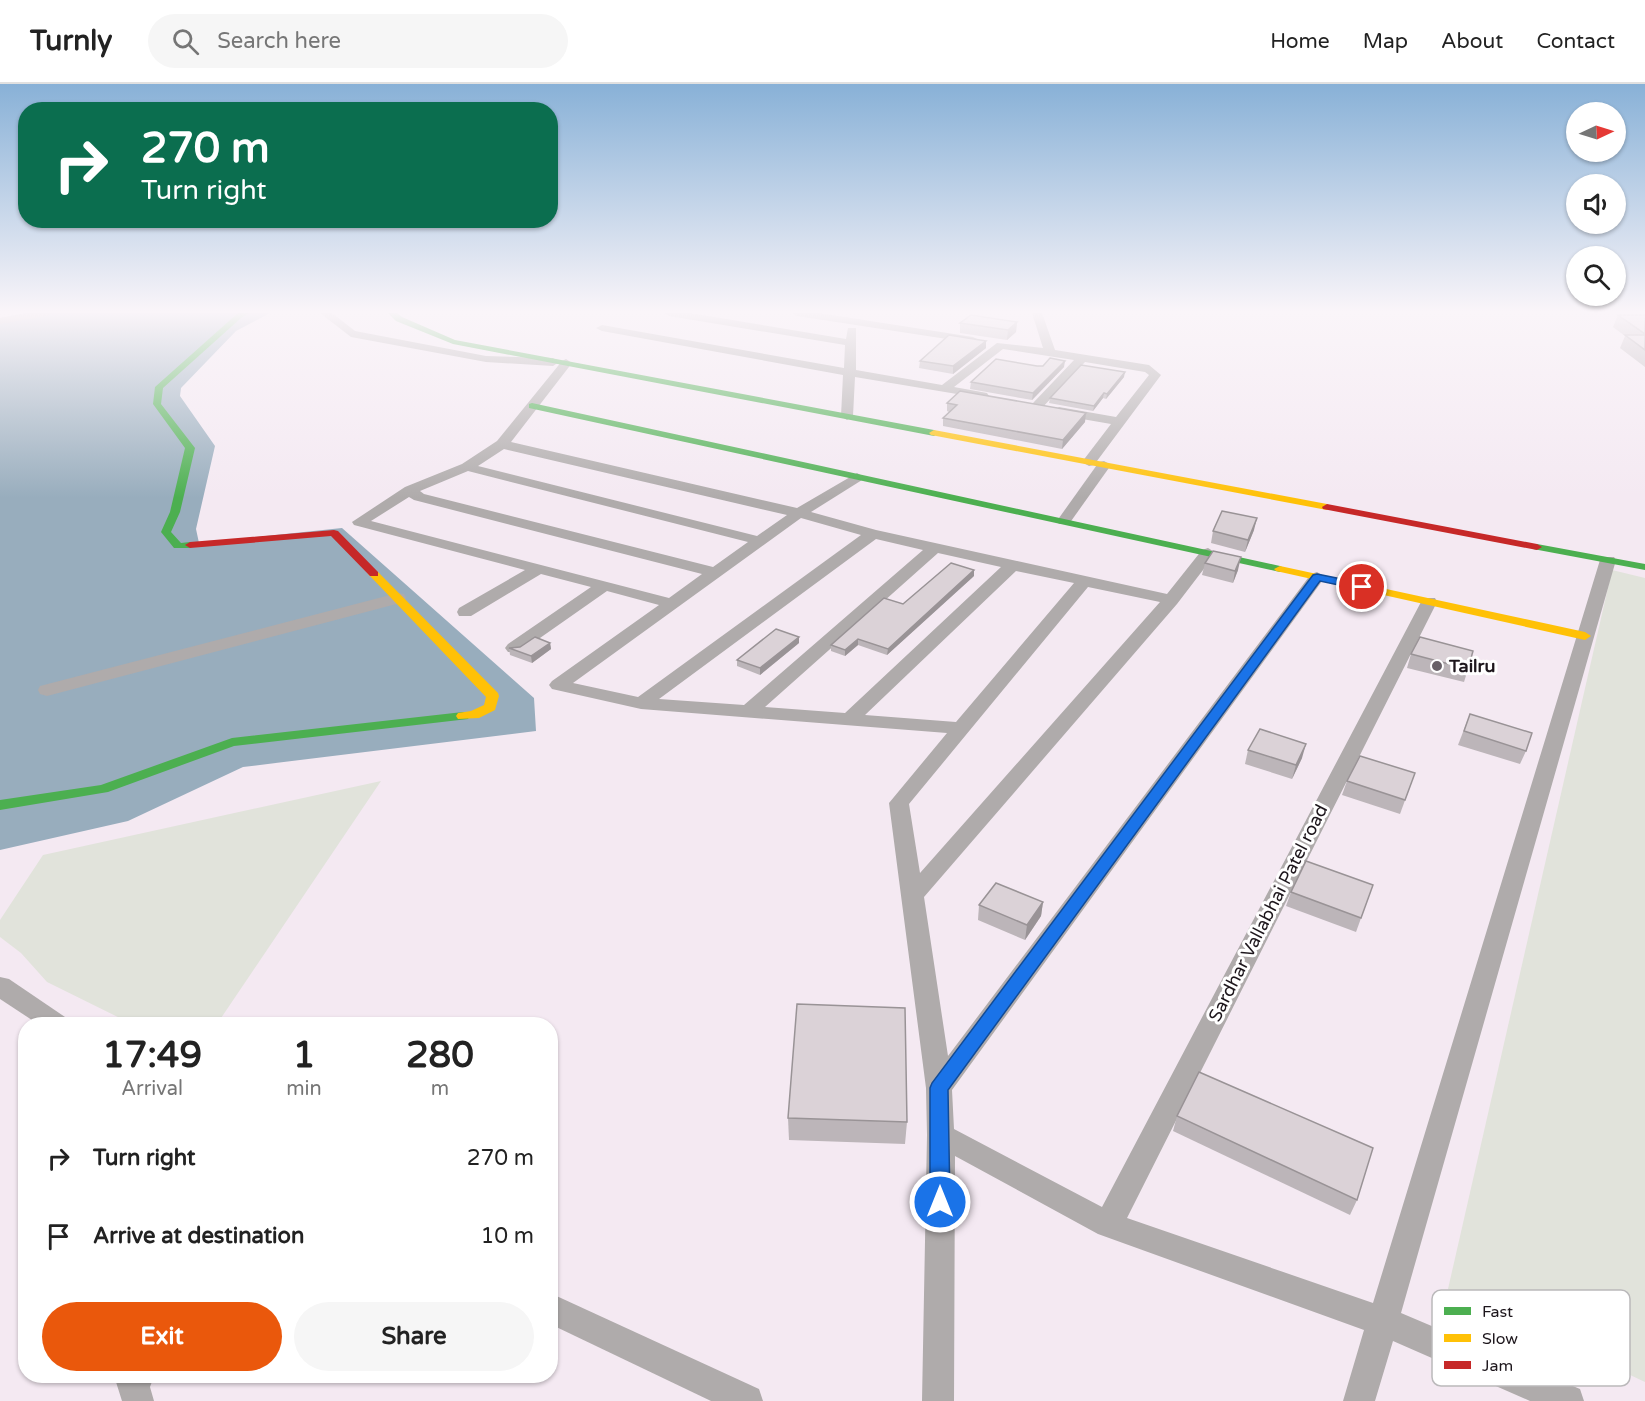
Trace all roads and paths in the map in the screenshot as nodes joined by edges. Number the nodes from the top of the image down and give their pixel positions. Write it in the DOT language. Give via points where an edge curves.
graph roads {
  1 [pos="173,374"];
  2 [pos="553,374"];
  3 [pos="627,374"];
  4 [pos="848,374"];
  5 [pos="866,374"];
  6 [pos="963,374"];
  7 [pos="1065,374"];
  8 [pos="1154,374"];
  9 [pos="944,389"];
  10 [pos="991,398"];
  11 [pos="532,406"];
  12 [pos="847,416"];
  13 [pos="1120,422"];
  14 [pos="502,444"];
  15 [pos="1089,462"];
  16 [pos="1104,465"];
  17 [pos="466,467"];
  18 [pos="857,477"];
  19 [pos="410,490"];
  20 [pos="799,513"];
  21 [pos="1064,521"];
  22 [pos="873,534"];
  23 [pos="760,541"];
  24 [pos="936,547"];
  25 [pos="1208,553"];
  26 [pos="1608,560"];
  27 [pos="1014,564"];
  28 [pos="1645,567"];
  29 [pos="538,568"];
  30 [pos="716,573"];
  31 [pos="1317,577"];
  32 [pos="1085,580"];
  33 [pos="604,586"];
  34 [pos="398,598"];
  35 [pos="1171,600"];
  36 [pos="1429,602"];
  37 [pos="674,604"];
  38 [pos="465,612"];
  39 [pos="1585,636"];
  40 [pos="514,648"];
  41 [pos="46,690"];
  42 [pos="641,703"];
  43 [pos="749,711"];
  44 [pos="850,718"];
  45 [pos="961,728"];
  46 [pos="0,805"];
  47 [pos="912,896"];
  48 [pos="0,986"];
  49 [pos="46,1017"];
  50 [pos="939,1088"];
  51 [pos="941,1135"];
  52 [pos="1108,1224"];
  53 [pos="558,1312"];
  54 [pos="1382,1321"];
  55 [pos="1432,1343"];
  56 [pos="132,1383"];
  57 [pos="1533,1386"];
  58 [pos="138,1401"];
  59 [pos="747,1401"];
  60 [pos="938,1401"];
  61 [pos="1359,1401"];
  62 [pos="1568,1401"];
  1 -- 34 [label="street" via="159,387 157,404 190,448 175,512 166,532 178,546 334,532"];
  2 -- 11 [label="street"];
  3 -- 12 [label="street"];
  4 -- 12 [label="street"];
  5 -- 9 [label="street"];
  6 -- 9 [label="street"];
  7 -- 13 [label="street" via="1031,405"];
  8 -- 13 [label="street"];
  9 -- 10 [label="street"];
  11 -- 14 [label="street"];
  11 -- 18 [label="street"];
  12 -- 15 [label="street"];
  13 -- 15 [label="street"];
  14 -- 17 [label="street"];
  14 -- 20 [label="street"];
  15 -- 16 [label="street"];
  16 -- 21 [label="street"];
  16 -- 26 [label="street"];
  17 -- 19 [label="street"];
  17 -- 23 [label="street"];
  18 -- 20 [label="street"];
  18 -- 21 [label="street"];
  19 -- 29 [label="street" via="358,522"];
  19 -- 30 [label="street" via="419,496"];
  20 -- 22 [label="street"];
  20 -- 23 [label="street"];
  21 -- 25 [label="street"];
  22 -- 24 [label="street"];
  22 -- 42 [label="street"];
  23 -- 30 [label="street"];
  24 -- 27 [label="street"];
  24 -- 43 [label="street"];
  25 -- 31 [label="street"];
  25 -- 35 [label="street"];
  26 -- 28 [label="street"];
  26 -- 39 [label="street"];
  27 -- 32 [label="street"];
  27 -- 44 [label="street"];
  29 -- 33 [label="street"];
  29 -- 38 [label="street"];
  30 -- 37 [label="street"];
  31 -- 36 [label="street"];
  31 -- 50 [label="street"];
  32 -- 35 [label="street"];
  32 -- 45 [label="street"];
  33 -- 37 [label="street"];
  33 -- 40 [label="street"];
  34 -- 41 [label="street"];
  34 -- 46 [label="street" via="493,696 490,707 474,715 232,742 103,789"];
  35 -- 47 [label="street"];
  36 -- 39 [label="street"];
  36 -- 52 [label="street, Sardhar Vallabhai Patel road"];
  37 -- 42 [label="street" via="558,685"];
  39 -- 54 [label="street"];
  42 -- 43 [label="street"];
  43 -- 44 [label="street"];
  44 -- 45 [label="street"];
  45 -- 47 [label="street" via="899,803"];
  47 -- 50 [label="street"];
  48 -- 49 [label="street"];
  50 -- 51 [label="street"];
  51 -- 52 [label="street"];
  51 -- 60 [label="street"];
  52 -- 54 [label="street"];
  53 -- 59 [label="street"];
  54 -- 55 [label="street"];
  54 -- 61 [label="street"];
  56 -- 58 [label="street"];
  57 -- 62 [label="street"];
}
